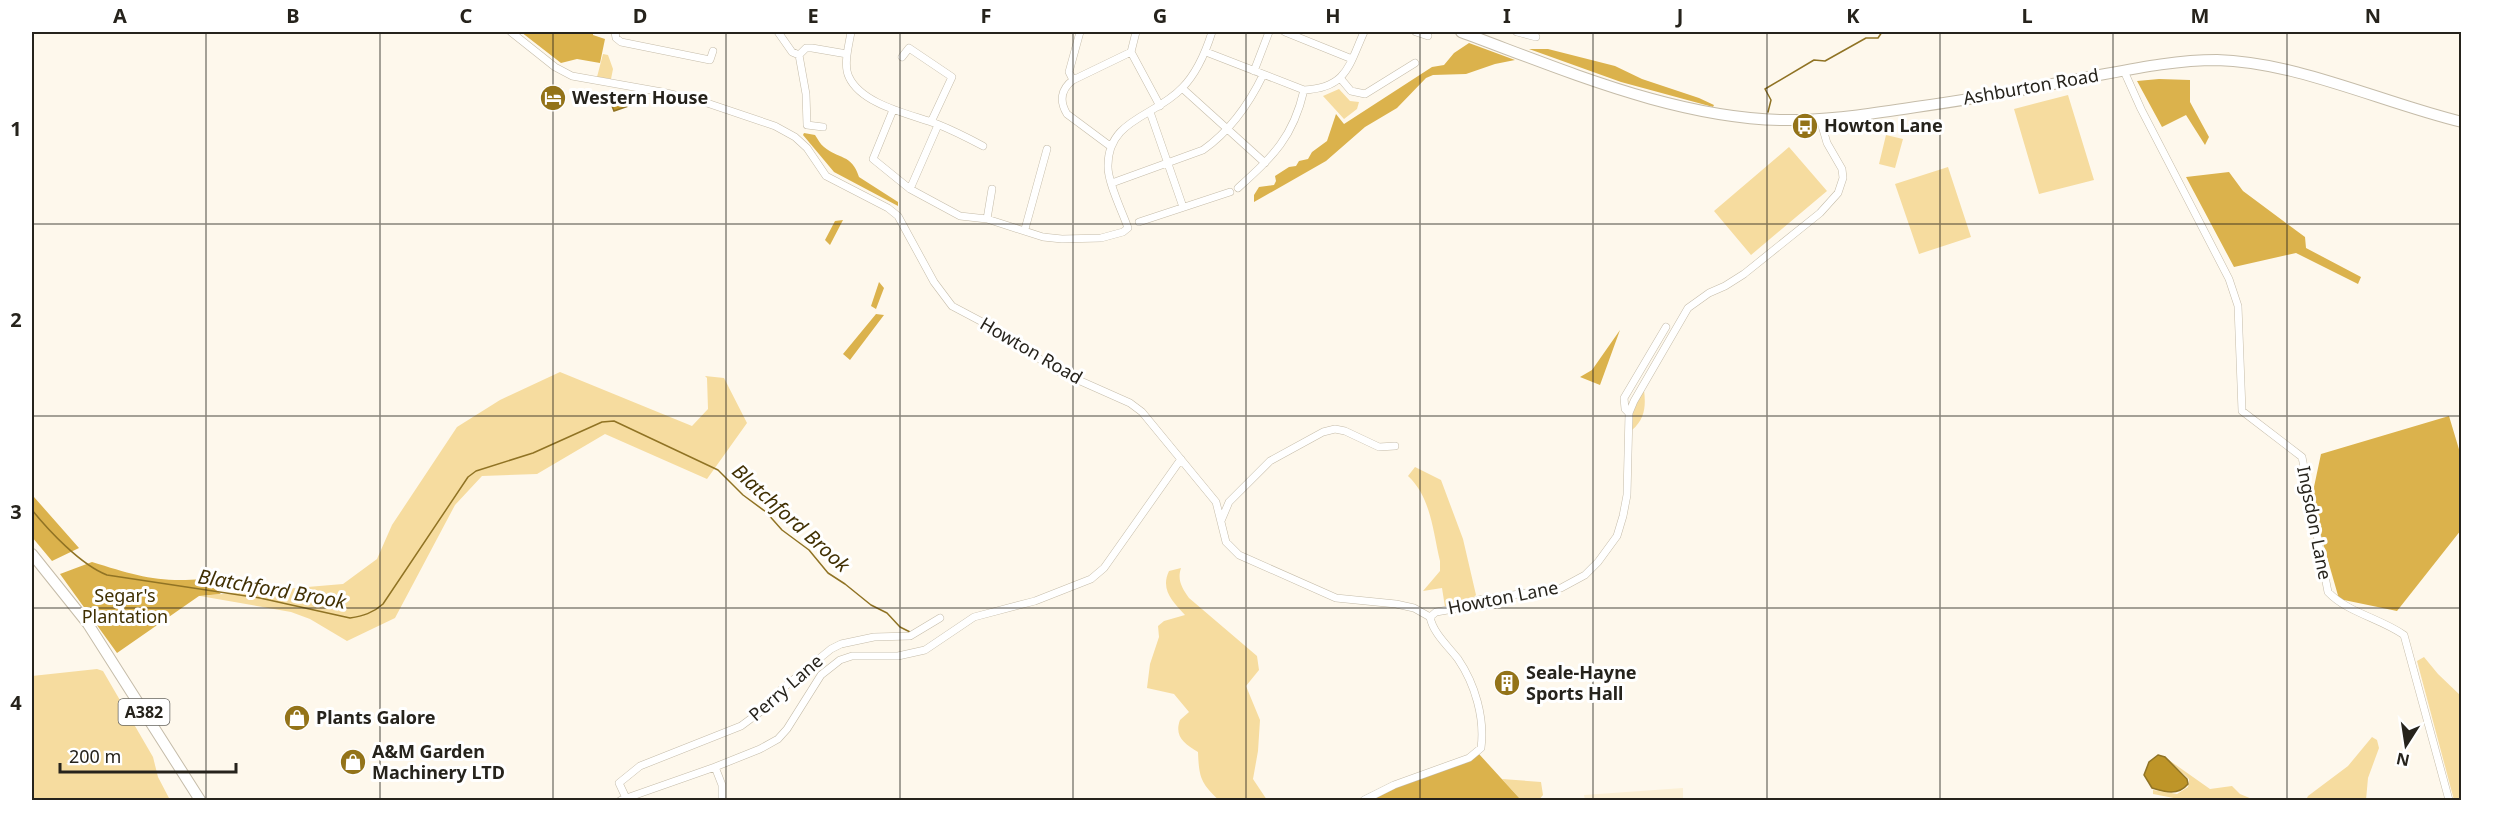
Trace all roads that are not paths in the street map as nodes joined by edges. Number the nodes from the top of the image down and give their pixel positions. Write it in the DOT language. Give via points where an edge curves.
graph roads {
  1 [pos="511,32"];
  2 [pos="615,32"];
  3 [pos="778,32"];
  4 [pos="851,32"];
  5 [pos="1080,32"];
  6 [pos="1137,32"];
  7 [pos="1212,32"];
  8 [pos="1269,32"];
  9 [pos="1285,32"];
  10 [pos="1364,32"];
  11 [pos="1416,32"];
  12 [pos="1461,32"];
  13 [pos="1517,32"];
  14 [pos="1428,36"];
  15 [pos="1536,37"];
  16 [pos="713,51"];
  17 [pos="1131,52"];
  18 [pos="1206,52"];
  19 [pos="848,54"];
  20 [pos="799,55"];
  21 [pos="902,57"];
  22 [pos="1352,59"];
  23 [pos="1415,63"];
  24 [pos="1254,71"];
  25 [pos="2124,71"];
  26 [pos="1263,75"];
  27 [pos="1073,80"];
  28 [pos="1341,80"];
  29 [pos="1182,88"];
  30 [pos="1304,90"];
  31 [pos="1160,106"];
  32 [pos="893,110"];
  33 [pos="1150,112"];
  34 [pos="1820,119"];
  35 [pos="2462,122"];
  36 [pos="935,124"];
  37 [pos="823,127"];
  38 [pos="1227,130"];
  39 [pos="983,146"];
  40 [pos="1110,146"];
  41 [pos="1047,149"];
  42 [pos="1169,163"];
  43 [pos="1264,163"];
  44 [pos="1112,183"];
  45 [pos="1238,188"];
  46 [pos="910,189"];
  47 [pos="992,189"];
  48 [pos="1230,192"];
  49 [pos="1183,207"];
  50 [pos="987,219"];
  51 [pos="1140,222"];
  52 [pos="1025,229"];
  53 [pos="1666,327"];
  54 [pos="1629,413"];
  55 [pos="1395,446"];
  56 [pos="1181,459"];
  57 [pos="1216,502"];
  58 [pos="1229,502"];
  59 [pos="1221,521"];
  60 [pos="32,554"];
  61 [pos="1430,617"];
  62 [pos="940,618"];
  63 [pos="715,767"];
  64 [pos="623,799"];
  65 [pos="200,801"];
  66 [pos="722,801"];
  67 [pos="1364,801"];
  68 [pos="2449,801"];
  1 -- 56 [label="street, Howton Road" via="572,76 701,101 775,126 795,137 826,177 898,216 934,282 952,306 1058,370 1130,403"];
  2 -- 16 [label="street" via="621,42 709,64"];
  3 -- 20 [label="street" via="792,52"];
  4 -- 19 [label="street"];
  5 -- 27 [label="street" via="1069,72"];
  6 -- 17 [label="street"];
  7 -- 18 [label="street"];
  8 -- 24 [label="street"];
  9 -- 22 [label="street"];
  10 -- 22 [label="street"];
  11 -- 14 [label="street"];
  12 -- 34 [label="main road, Ashburton Road" via="1611,85 1702,112 1738,118"];
  13 -- 15 [label="street"];
  17 -- 27 [label="street"];
  17 -- 31 [label="street"];
  18 -- 24 [label="street"];
  18 -- 29 [label="street"];
  19 -- 20 [label="street" via="806,48"];
  19 -- 32 [label="street" via="848,75 857,90"];
  20 -- 37 [label="street" via="807,125"];
  21 -- 36 [label="street" via="909,48 952,77"];
  22 -- 28 [label="street"];
  23 -- 28 [label="street" via="1365,94 1351,92"];
  24 -- 26 [label="street"];
  25 -- 34 [label="main road, Ashburton Road" via="1960,100"];
  25 -- 35 [label="main road, Ashburton Road" via="2175,62 2218,60 2256,64"];
  25 -- 68 [label="street, Ingsdon Lane" via="2229,279 2238,306 2242,411 2302,458 2328,592 2339,604 2389,624 2404,635"];
  26 -- 30 [label="street"];
  26 -- 38 [label="street"];
  27 -- 40 [label="street" via="1062,94 1063,108 1073,120"];
  28 -- 30 [label="street"];
  29 -- 31 [label="street"];
  29 -- 38 [label="street"];
  30 -- 43 [label="street" via="1293,127"];
  31 -- 33 [label="street"];
  32 -- 36 [label="street"];
  32 -- 46 [label="street" via="873,159"];
  33 -- 40 [label="street" via="1122,128"];
  33 -- 42 [label="street"];
  34 -- 54 [label="street, Howton Lane" via="1827,143 1842,169 1838,193 1820,213 1744,274 1688,308"];
  36 -- 39 [label="street"];
  36 -- 46 [label="street"];
  38 -- 42 [label="street" via="1203,150"];
  38 -- 43 [label="street"];
  40 -- 44 [label="street" via="1108,169"];
  41 -- 52 [label="street"];
  42 -- 44 [label="street"];
  42 -- 49 [label="street"];
  43 -- 45 [label="street"];
  44 -- 52 [label="street" via="1126,231 1101,238 1062,239 1043,237"];
  46 -- 50 [label="street" via="960,216"];
  47 -- 50 [label="street"];
  48 -- 49 [label="street"];
  49 -- 51 [label="street"];
  50 -- 52 [label="street"];
  53 -- 54 [label="street" via="1624,398"];
  54 -- 61 [label="street, Howton Lane" via="1623,516 1617,536 1598,562 1585,575 1561,588 1478,600"];
  55 -- 58 [label="street" via="1379,447 1335,429 1323,432 1270,461"];
  56 -- 57 [label="street, Howton Road"];
  56 -- 63 [label="street" via="1104,568 1091,579 1035,601 974,617 925,650 840,660 821,675 778,739"];
  57 -- 58 [label="street"];
  57 -- 59 [label="street, Howton Road"];
  58 -- 59 [label="street"];
  59 -- 61 [label="street, Howton Road" via="1226,542 1239,555 1336,598 1396,604"];
  60 -- 65 [label="main road, A382" via="88,624"];
  61 -- 67 [label="street" via="1470,680 1482,721 1481,748 1469,758 1394,785"];
  62 -- 64 [label="street, Perry Lane" via="910,636 874,637 831,649 741,726 640,766 627,775 619,783"];
  63 -- 64 [label="street"];
  63 -- 66 [label="street" via="722,785"];
}
